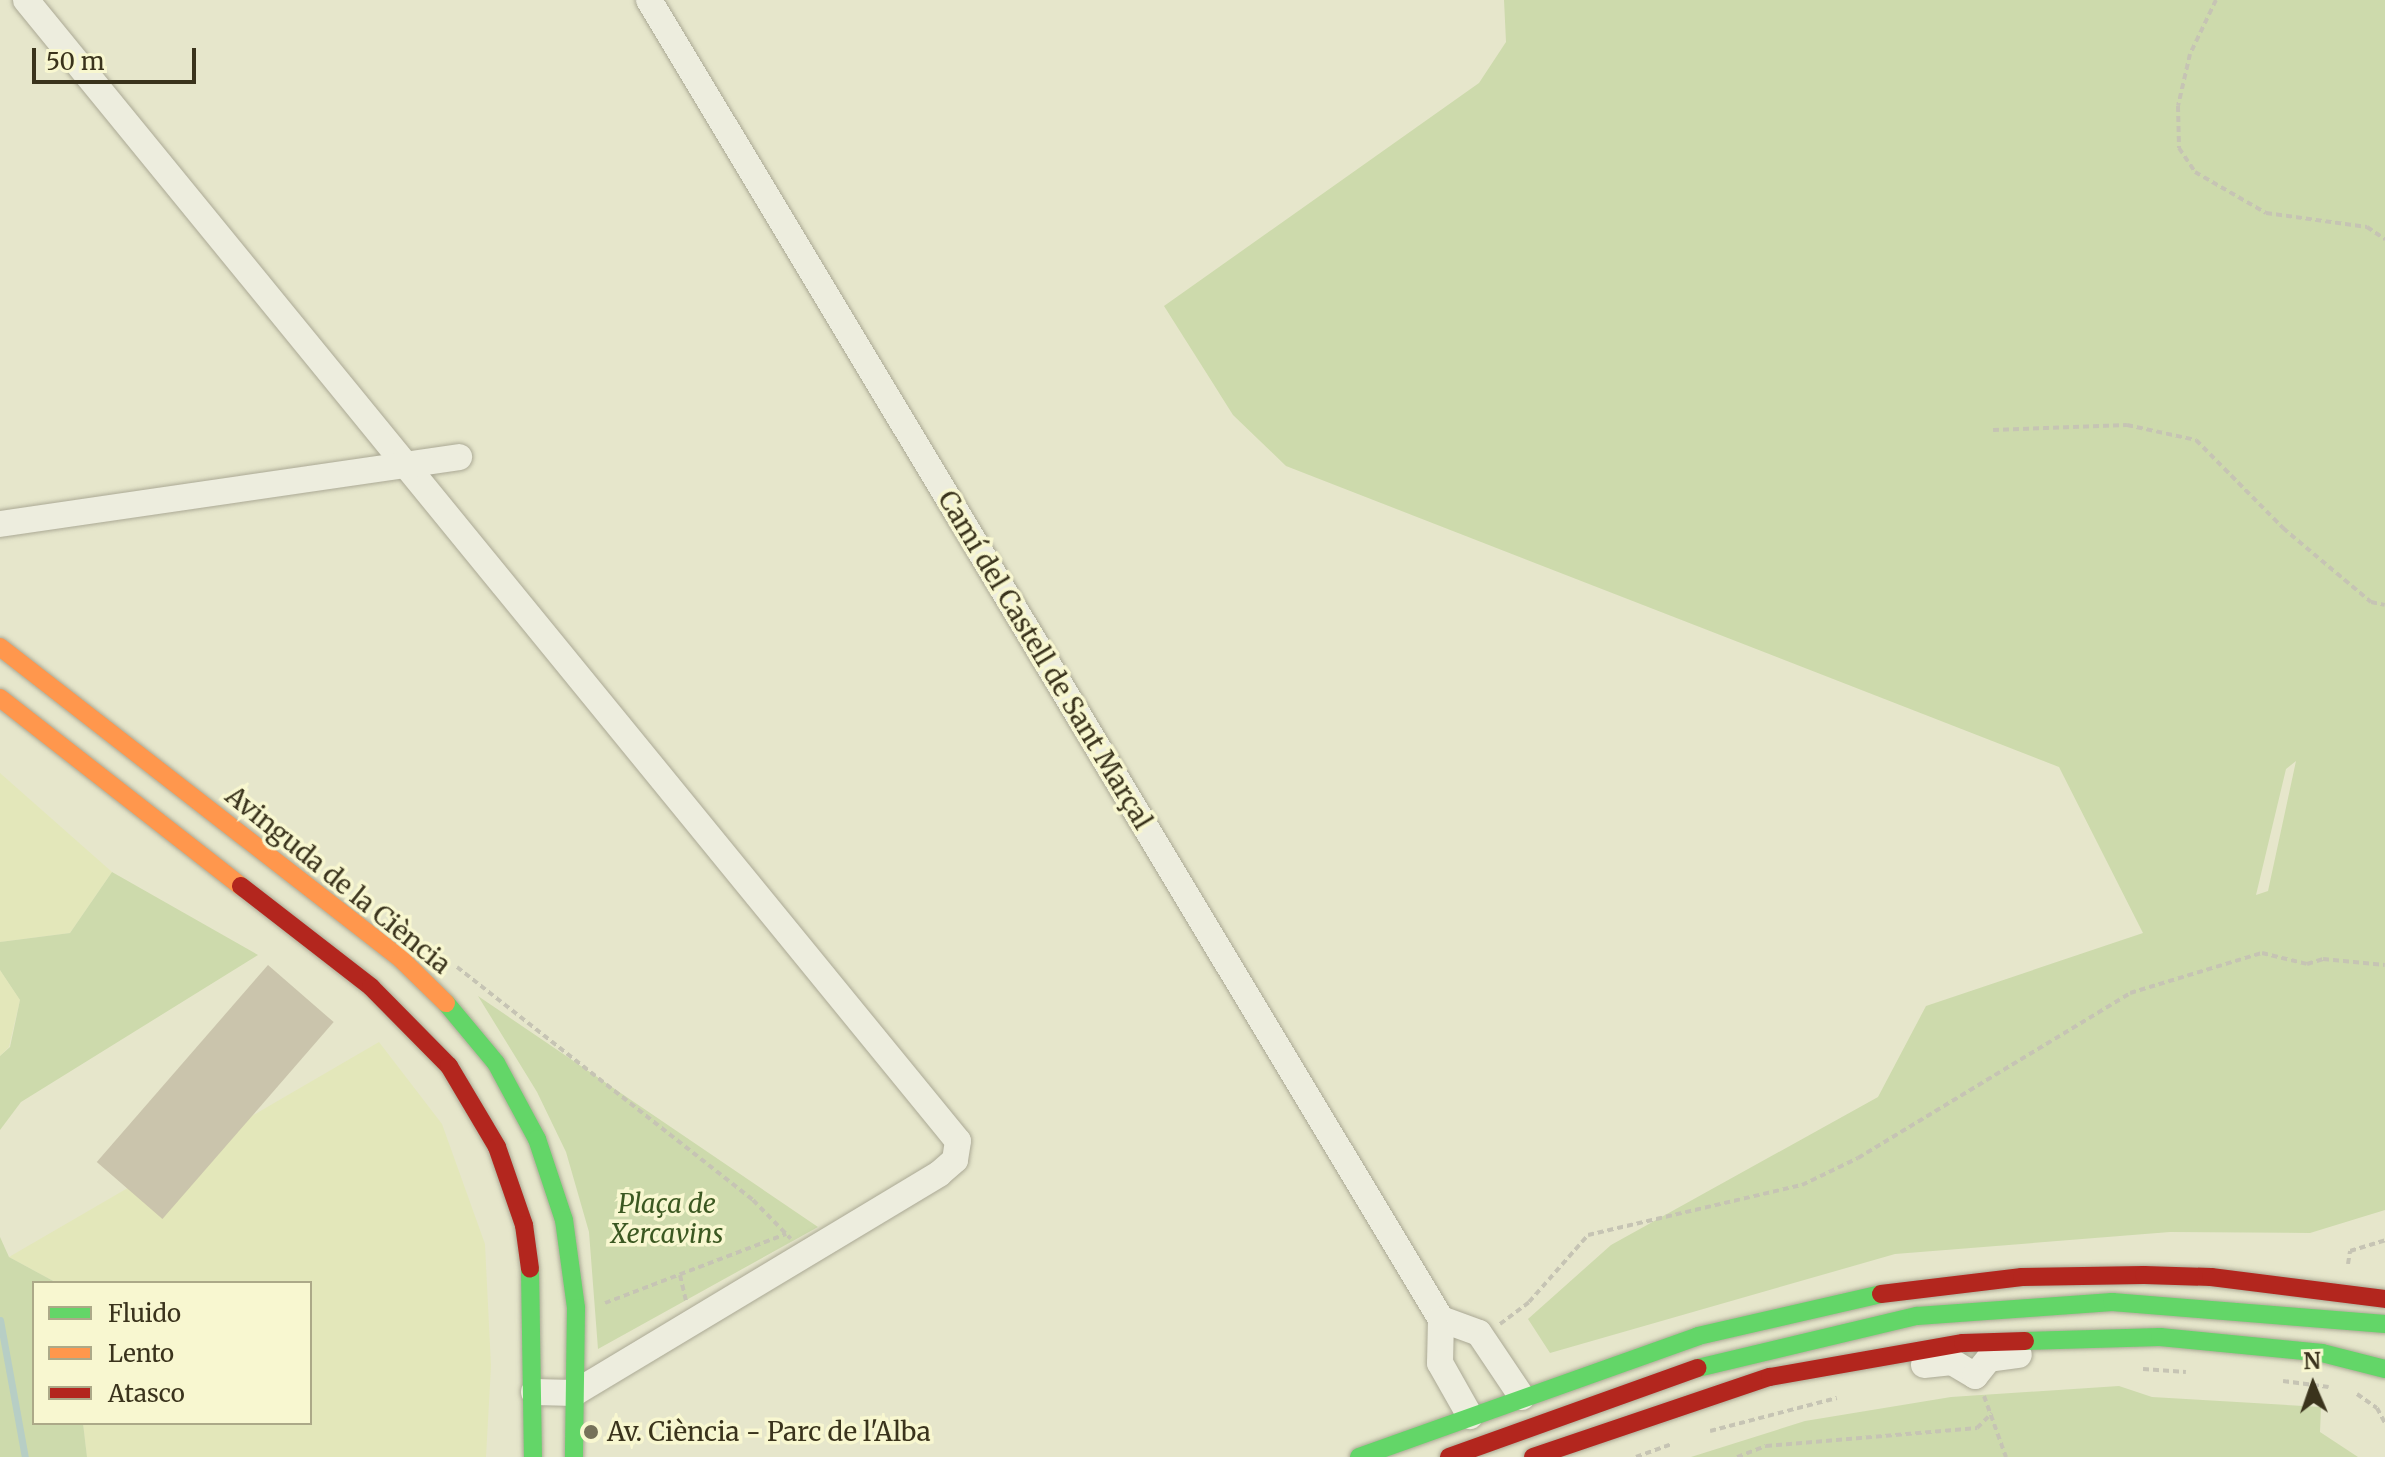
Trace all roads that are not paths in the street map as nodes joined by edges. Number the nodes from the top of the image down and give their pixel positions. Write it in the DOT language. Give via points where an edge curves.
graph roads {
  1 [pos="26,0"];
  2 [pos="649,0"];
  3 [pos="459,457"];
  4 [pos="408,465"];
  5 [pos="0,524"];
  6 [pos="0,647"];
  7 [pos="0,698"];
  8 [pos="2385,1299"];
  9 [pos="1441,1319"];
  10 [pos="2385,1324"];
  11 [pos="2160,1337"];
  12 [pos="2385,1369"];
  13 [pos="1770,1377"];
  14 [pos="534,1392"];
  15 [pos="575,1393"];
  16 [pos="1522,1397"];
  17 [pos="1470,1416"];
  18 [pos="533,1457"];
  19 [pos="574,1457"];
  20 [pos="1359,1457"];
  21 [pos="1449,1457"];
  22 [pos="1533,1457"];
  1 -- 4 [label="street"];
  2 -- 9 [label="street, Camí del Castell de Sant Marçal"];
  3 -- 4 [label="street"];
  4 -- 5 [label="street"];
  4 -- 15 [label="street" via="958,1141 955,1160 939,1174"];
  6 -- 15 [label="main road, Avinguda de la Ciència" via="401,959 471,1028 516,1096 557,1192 576,1308"];
  7 -- 14 [label="main road" via="371,987 449,1066 497,1147 524,1225 534,1299"];
  8 -- 16 [label="main road" via="2211,1277 2022,1277 1831,1301 1698,1336"];
  9 -- 16 [label="street" via="1479,1333"];
  9 -- 17 [label="street" via="1440,1363"];
  10 -- 21 [label="main road" via="2216,1307 2051,1304 1867,1325 1688,1369"];
  11 -- 12 [label="main road" via="2322,1353"];
  11 -- 13 [label="street" via="2111,1352 2000,1356 1982,1363 1975,1376 1961,1365 1941,1362 1824,1382"];
  13 -- 22 [label="main road"];
  14 -- 15 [label="street"];
  14 -- 18 [label="main road"];
  15 -- 19 [label="main road, Avinguda de la Ciència"];
  16 -- 17 [label="main road"];
  17 -- 20 [label="main road"];
}
